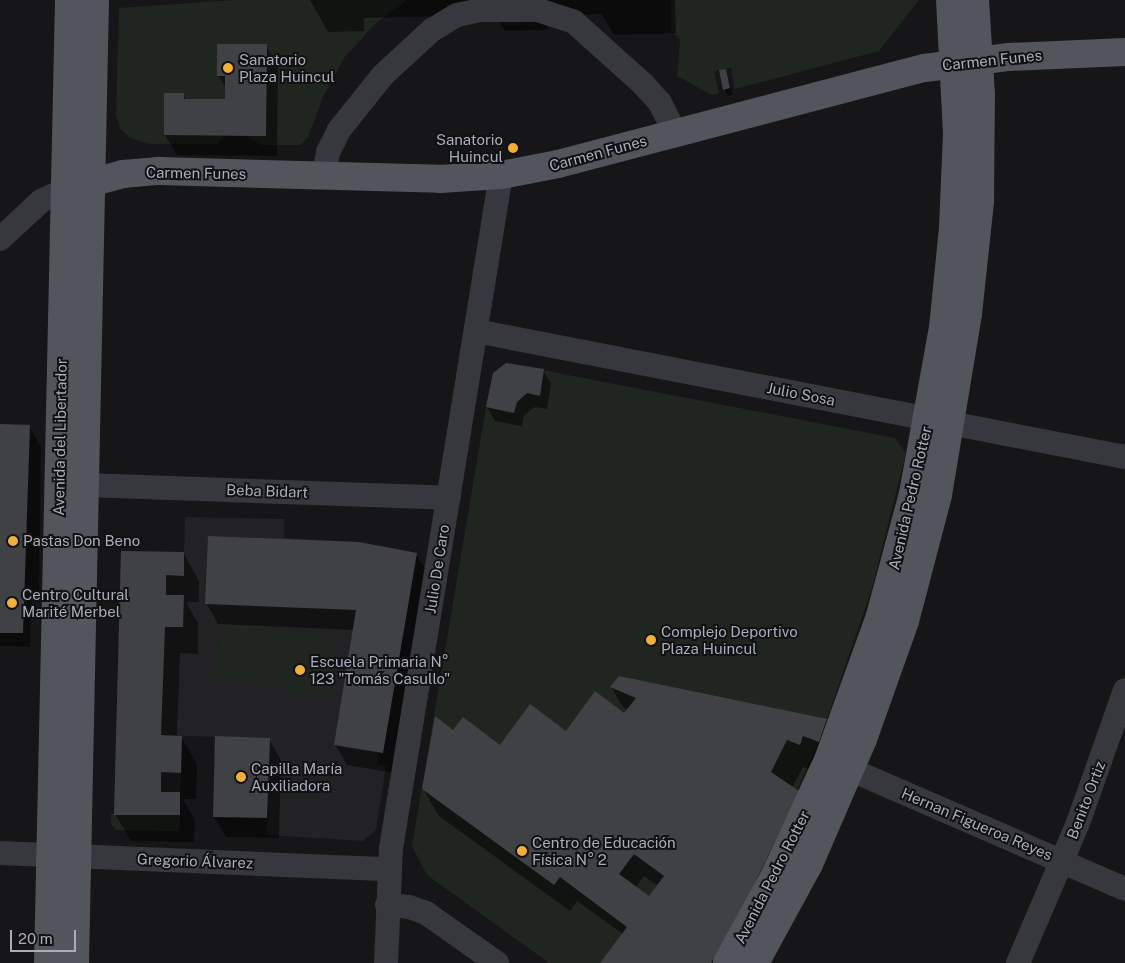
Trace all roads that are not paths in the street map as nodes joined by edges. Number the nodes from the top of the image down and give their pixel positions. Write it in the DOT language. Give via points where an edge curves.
graph roads {
  1 [pos="69,0"];
  2 [pos="95,0"];
  3 [pos="950,0"];
  4 [pos="975,0"];
  5 [pos="1125,52"];
  6 [pos="967,62"];
  7 [pos="675,133"];
  8 [pos="324,175"];
  9 [pos="501,175"];
  10 [pos="91,183"];
  11 [pos="65,190"];
  12 [pos="0,239"];
  13 [pos="476,330"];
  14 [pos="939,421"];
  15 [pos="1125,457"];
  16 [pos="85,485"];
  17 [pos="449,498"];
  18 [pos="1125,690"];
  19 [pos="840,765"];
  20 [pos="0,854"];
  21 [pos="50,856"];
  22 [pos="77,856"];
  23 [pos="1063,862"];
  24 [pos="389,869"];
  25 [pos="1125,889"];
  26 [pos="387,905"];
  27 [pos="48,963"];
  28 [pos="75,963"];
  29 [pos="386,963"];
  30 [pos="497,963"];
  31 [pos="727,963"];
  32 [pos="755,963"];
  33 [pos="1018,963"];
  1 -- 11 [label="main road, Avenida del Libertador"];
  2 -- 10 [label="main road, Avenida del Libertador"];
  3 -- 6 [label="main road, Avenida Pedro Rotter"];
  4 -- 6 [label="main road, Avenida Pedro Rotter"];
  5 -- 6 [label="main road, Carmen Funes"];
  6 -- 7 [label="main road, Carmen Funes" via="910,71"];
  6 -- 14 [label="main road, Avenida Pedro Rotter" via="980,201 969,305"];
  7 -- 8 [label="street" via="660,103 644,84 574,22 538,10 481,10 457,15 432,30 383,75 338,130 328,152"];
  7 -- 9 [label="main road, Carmen Funes"];
  8 -- 9 [label="main road, Carmen Funes" via="440,179"];
  8 -- 10 [label="main road, Carmen Funes" via="159,171 123,174"];
  9 -- 13 [label="street, Julio De Caro"];
  10 -- 11 [label="main road, Carmen Funes"];
  10 -- 16 [label="main road, Avenida del Libertador"];
  11 -- 12 [label="street" via="41,201"];
  11 -- 21 [label="main road, Avenida del Libertador"];
  13 -- 14 [label="street, Julio Sosa"];
  13 -- 17 [label="street, Julio De Caro"];
  14 -- 15 [label="street, Julio Sosa"];
  14 -- 19 [label="main road, Avenida Pedro Rotter" via="868,654"];
  16 -- 17 [label="street, Beba Bidart"];
  16 -- 22 [label="main road, Avenida del Libertador"];
  17 -- 24 [label="street, Julio De Caro"];
  18 -- 23 [label="street, Benito Ortiz"];
  19 -- 23 [label="street, Hernan Figueroa Reyes"];
  19 -- 31 [label="main road, Avenida Pedro Rotter"];
  19 -- 32 [label="main road, Avenida Pedro Rotter" via="805,872"];
  20 -- 21 [label="street, Gregorio Álvarez"];
  21 -- 22 [label="street, Gregorio Álvarez"];
  21 -- 27 [label="main road, Avenida del Libertador"];
  22 -- 24 [label="street, Gregorio Álvarez"];
  22 -- 28 [label="main road, Avenida del Libertador"];
  23 -- 25 [label="street, Hernan Figueroa Reyes"];
  23 -- 33 [label="street, Benito Ortiz"];
  24 -- 26 [label="street, Julio De Caro"];
  26 -- 29 [label="street, Julio De Caro"];
  26 -- 30 [label="street" via="426,913"];
}
